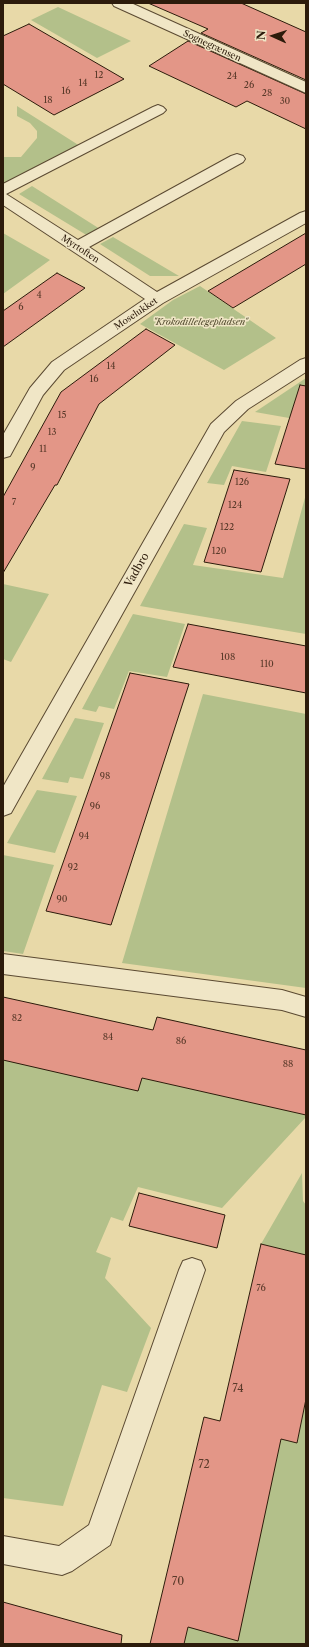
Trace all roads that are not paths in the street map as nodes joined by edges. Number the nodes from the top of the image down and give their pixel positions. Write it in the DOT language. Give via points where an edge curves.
graph roads {
  1 [pos="119,3"];
  2 [pos="306,88"];
  3 [pos="158,110"];
  4 [pos="236,159"];
  5 [pos="3,190"];
  6 [pos="3,198"];
  7 [pos="306,216"];
  8 [pos="77,247"];
  9 [pos="157,299"];
  10 [pos="306,364"];
  11 [pos="3,452"];
  12 [pos="3,807"];
  13 [pos="3,964"];
  14 [pos="306,1006"];
  15 [pos="192,1270"];
  16 [pos="3,1550"];
  1 -- 2 [label="street, Sognegrænsen"];
  3 -- 5 [label="street"];
  4 -- 8 [label="street"];
  6 -- 8 [label="street, Myrtoften"];
  7 -- 9 [label="street, Moselukket"];
  8 -- 9 [label="street, Myrtoften"];
  9 -- 11 [label="street, Moselukket" via="58,366 36,392"];
  10 -- 12 [label="street, Vadbro" via="242,405 217,428"];
  13 -- 14 [label="street" via="282,1000"];
  15 -- 16 [label="street" via="100,1535 62,1561"];
}
